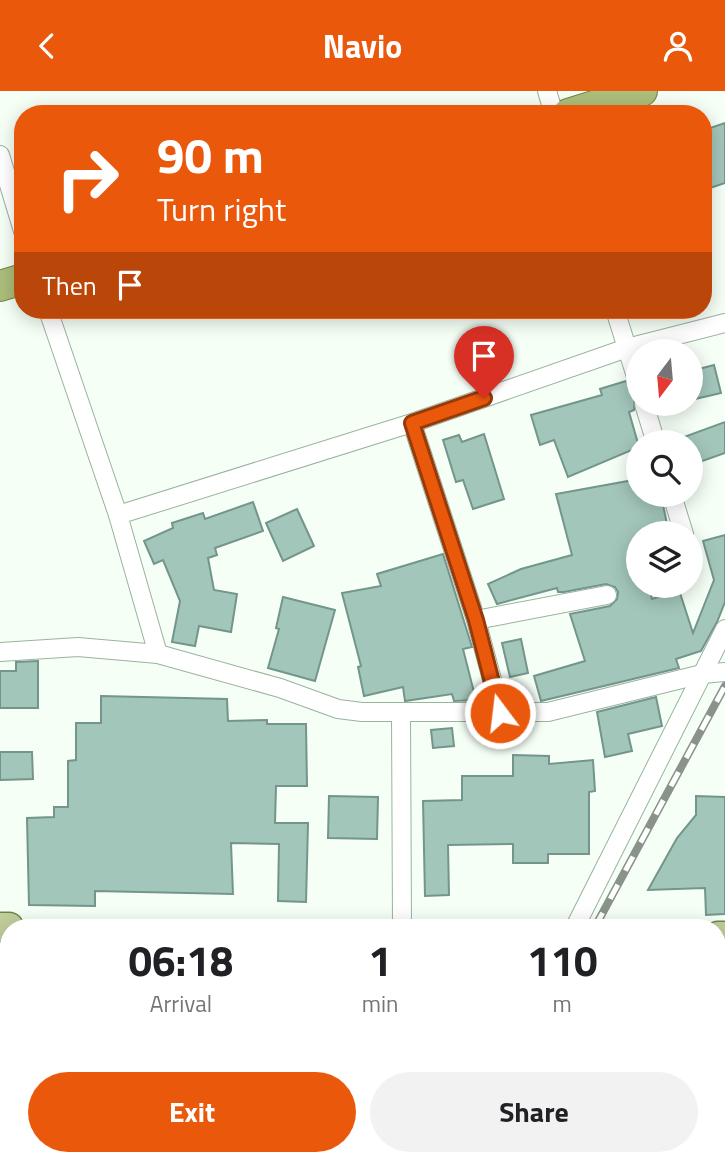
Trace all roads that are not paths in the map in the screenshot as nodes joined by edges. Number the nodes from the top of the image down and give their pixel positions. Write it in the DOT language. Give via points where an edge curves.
graph roads {
  1 [pos="642,91"];
  2 [pos="597,105"];
  3 [pos="0,155"];
  4 [pos="14,201"];
  5 [pos="51,319"];
  6 [pos="618,319"];
  7 [pos="725,323"];
  8 [pos="662,339"];
  9 [pos="626,345"];
  10 [pos="626,348"];
  11 [pos="412,423"];
  12 [pos="118,515"];
  13 [pos="607,595"];
  14 [pos="476,620"];
  15 [pos="725,629"];
  16 [pos="0,652"];
  17 [pos="158,654"];
  18 [pos="725,672"];
  19 [pos="702,674"];
  20 [pos="401,712"];
  21 [pos="500,713"];
  22 [pos="402,919"];
  23 [pos="579,919"];
  1 -- 2 [label="highway"];
  3 -- 4 [label="street"];
  5 -- 12 [label="street"];
  6 -- 9 [label="street"];
  7 -- 8 [label="street"];
  10 -- 11 [label="street"];
  11 -- 12 [label="street"];
  11 -- 14 [label="street"];
  12 -- 17 [label="street"];
  13 -- 14 [label="street"];
  14 -- 21 [label="street"];
  15 -- 19 [label="street"];
  16 -- 17 [label="street" via="78,647"];
  17 -- 20 [label="street" via="338,709"];
  18 -- 19 [label="street"];
  19 -- 21 [label="street" via="548,712"];
  19 -- 23 [label="street"];
  20 -- 21 [label="street"];
  20 -- 22 [label="street"];
}
